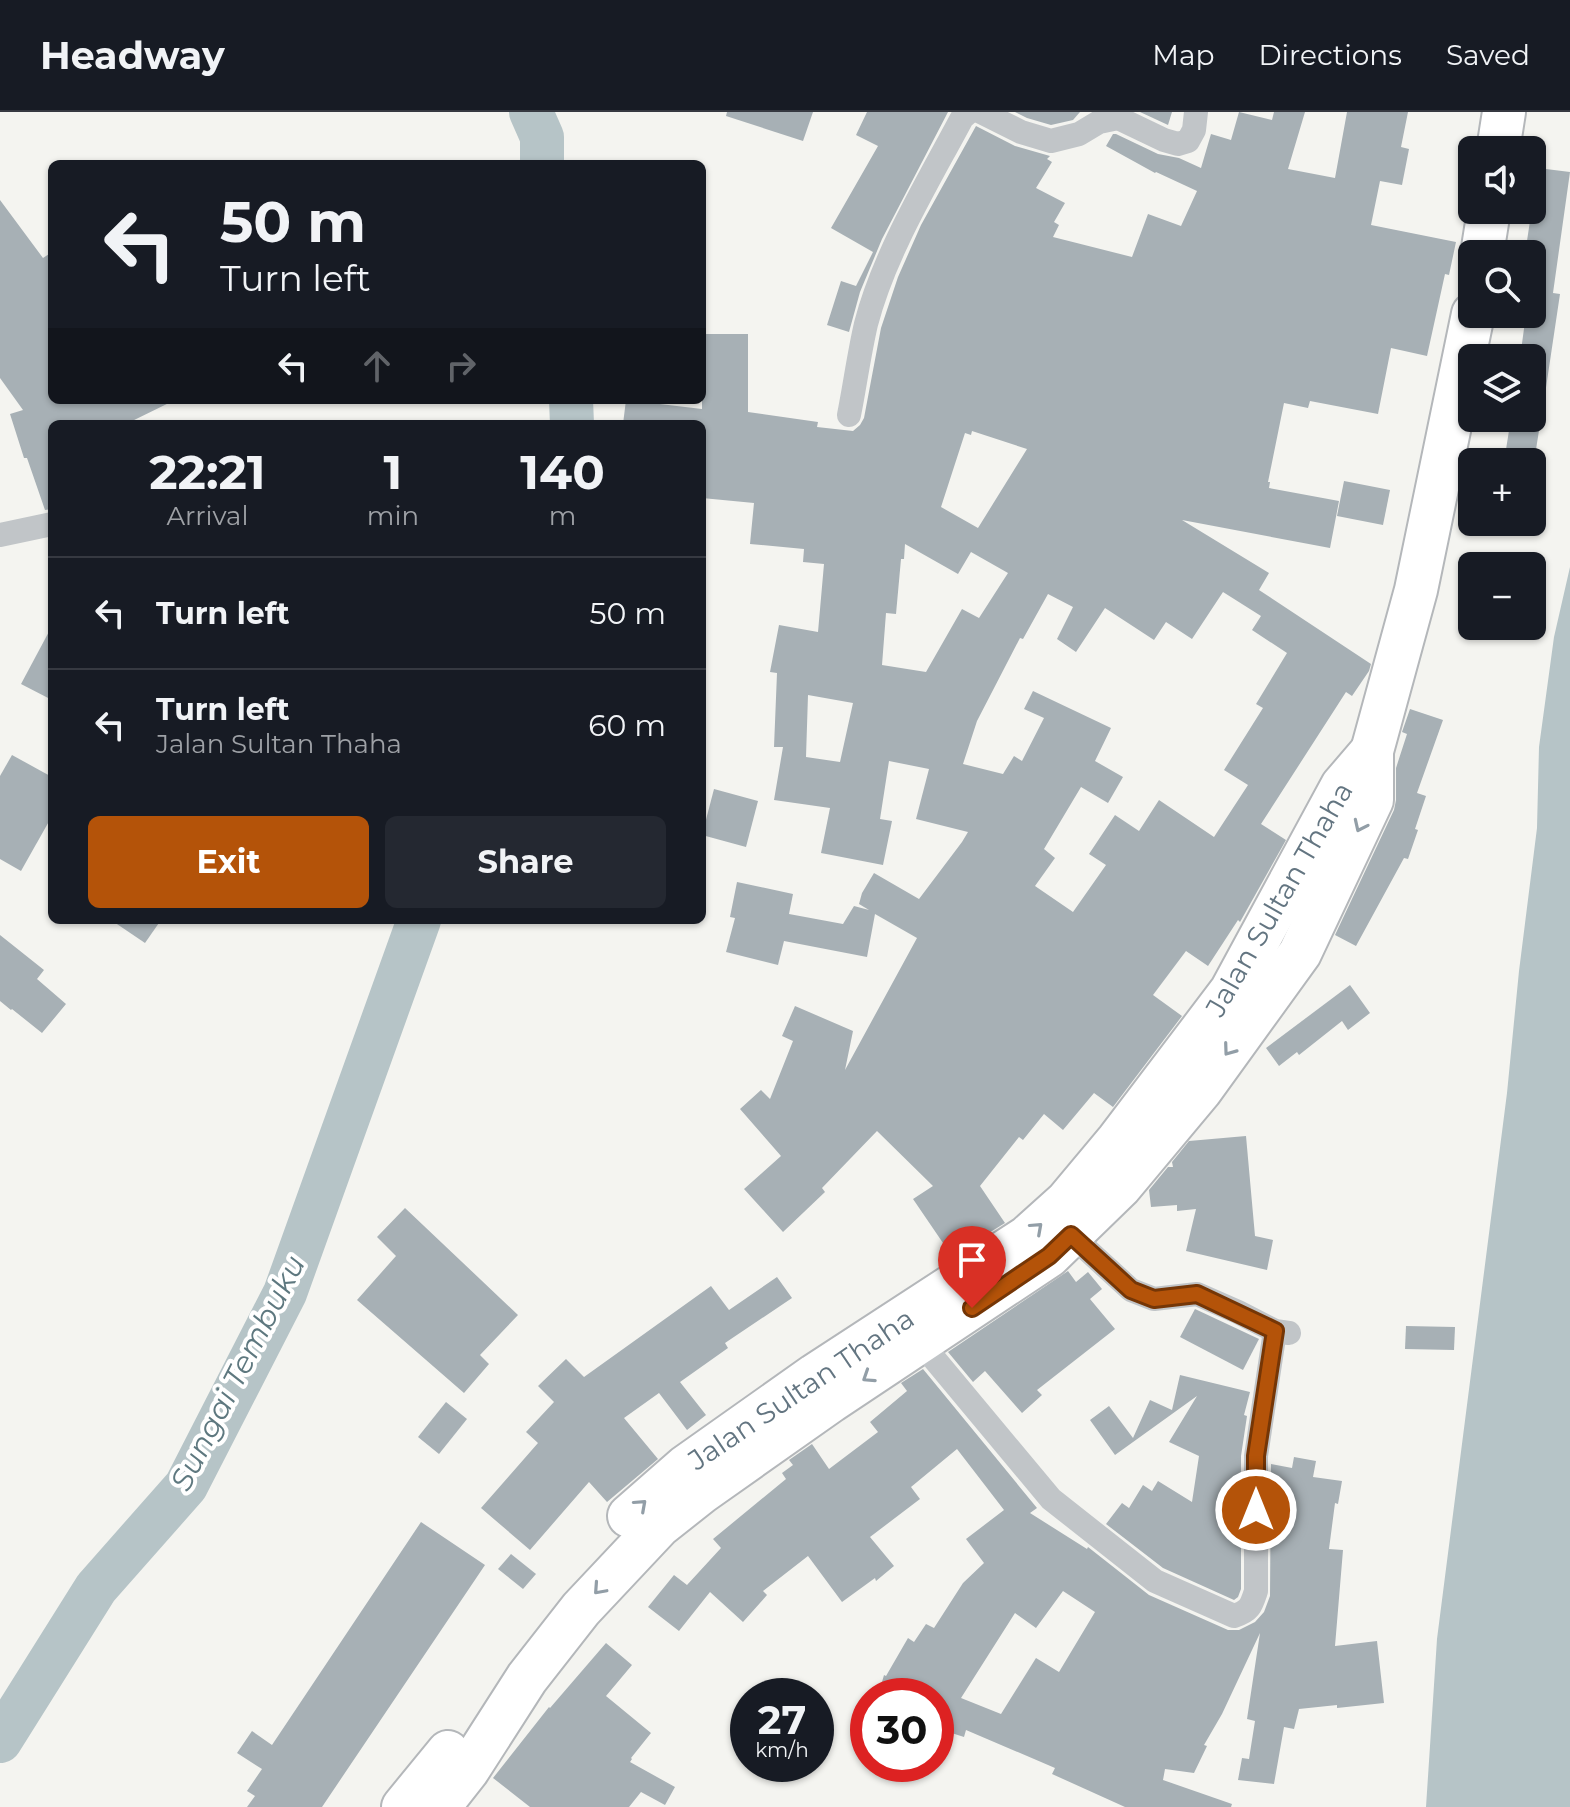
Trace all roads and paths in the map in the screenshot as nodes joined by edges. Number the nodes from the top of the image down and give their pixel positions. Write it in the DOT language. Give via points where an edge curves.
graph roads {
  1 [pos="969,112"];
  2 [pos="981,112"];
  3 [pos="1196,112"];
  4 [pos="1504,112"];
  5 [pos="1500,136"];
  6 [pos="1470,328"];
  7 [pos="849,415"];
  8 [pos="48,525"];
  9 [pos="0,535"];
  10 [pos="1186,1080"];
  11 [pos="1071,1235"];
  12 [pos="921,1343"];
  13 [pos="823,1388"];
  14 [pos="403,1807"];
  15 [pos="439,1807"];
  1 -- 7 [label="street" via="930,178 880,283 866,324"];
  2 -- 3 [label="street" via="1051,141 1118,118 1178,144 1188,141"];
  4 -- 5 [label="highway"];
  6 -- 10 [label="highway, Jalan Sultan Thaha" via="1416,590 1372,751 1342,786"];
  8 -- 9 [label="street"];
  10 -- 11 [label="highway, Jalan Sultan Thaha" via="1120,1187"];
  13 -- 10 [label="highway, Jalan Sultan Thaha, one-way" via="1027,1237 1067,1201 1118,1140"];
  11 -- 12 [label="highway, Jalan Sultan Thaha" via="1049,1256"];
  11 -- 12 [label="street" via="1131,1290 1154,1299 1197,1294 1282,1332 1256,1456 1256,1591 1244,1613 1234,1616 1155,1581 1051,1499"];
  12 -- 13 [label="highway, Jalan Sultan Thaha, one-way"];
  14 -- 13 [label="highway, Jalan Sultan Thaha, one-way" via="446,1756 505,1661 599,1545 685,1467"];
  13 -- 15 [label="highway, Jalan Sultan Thaha, one-way" via="659,1526 619,1567 527,1678"];
}
